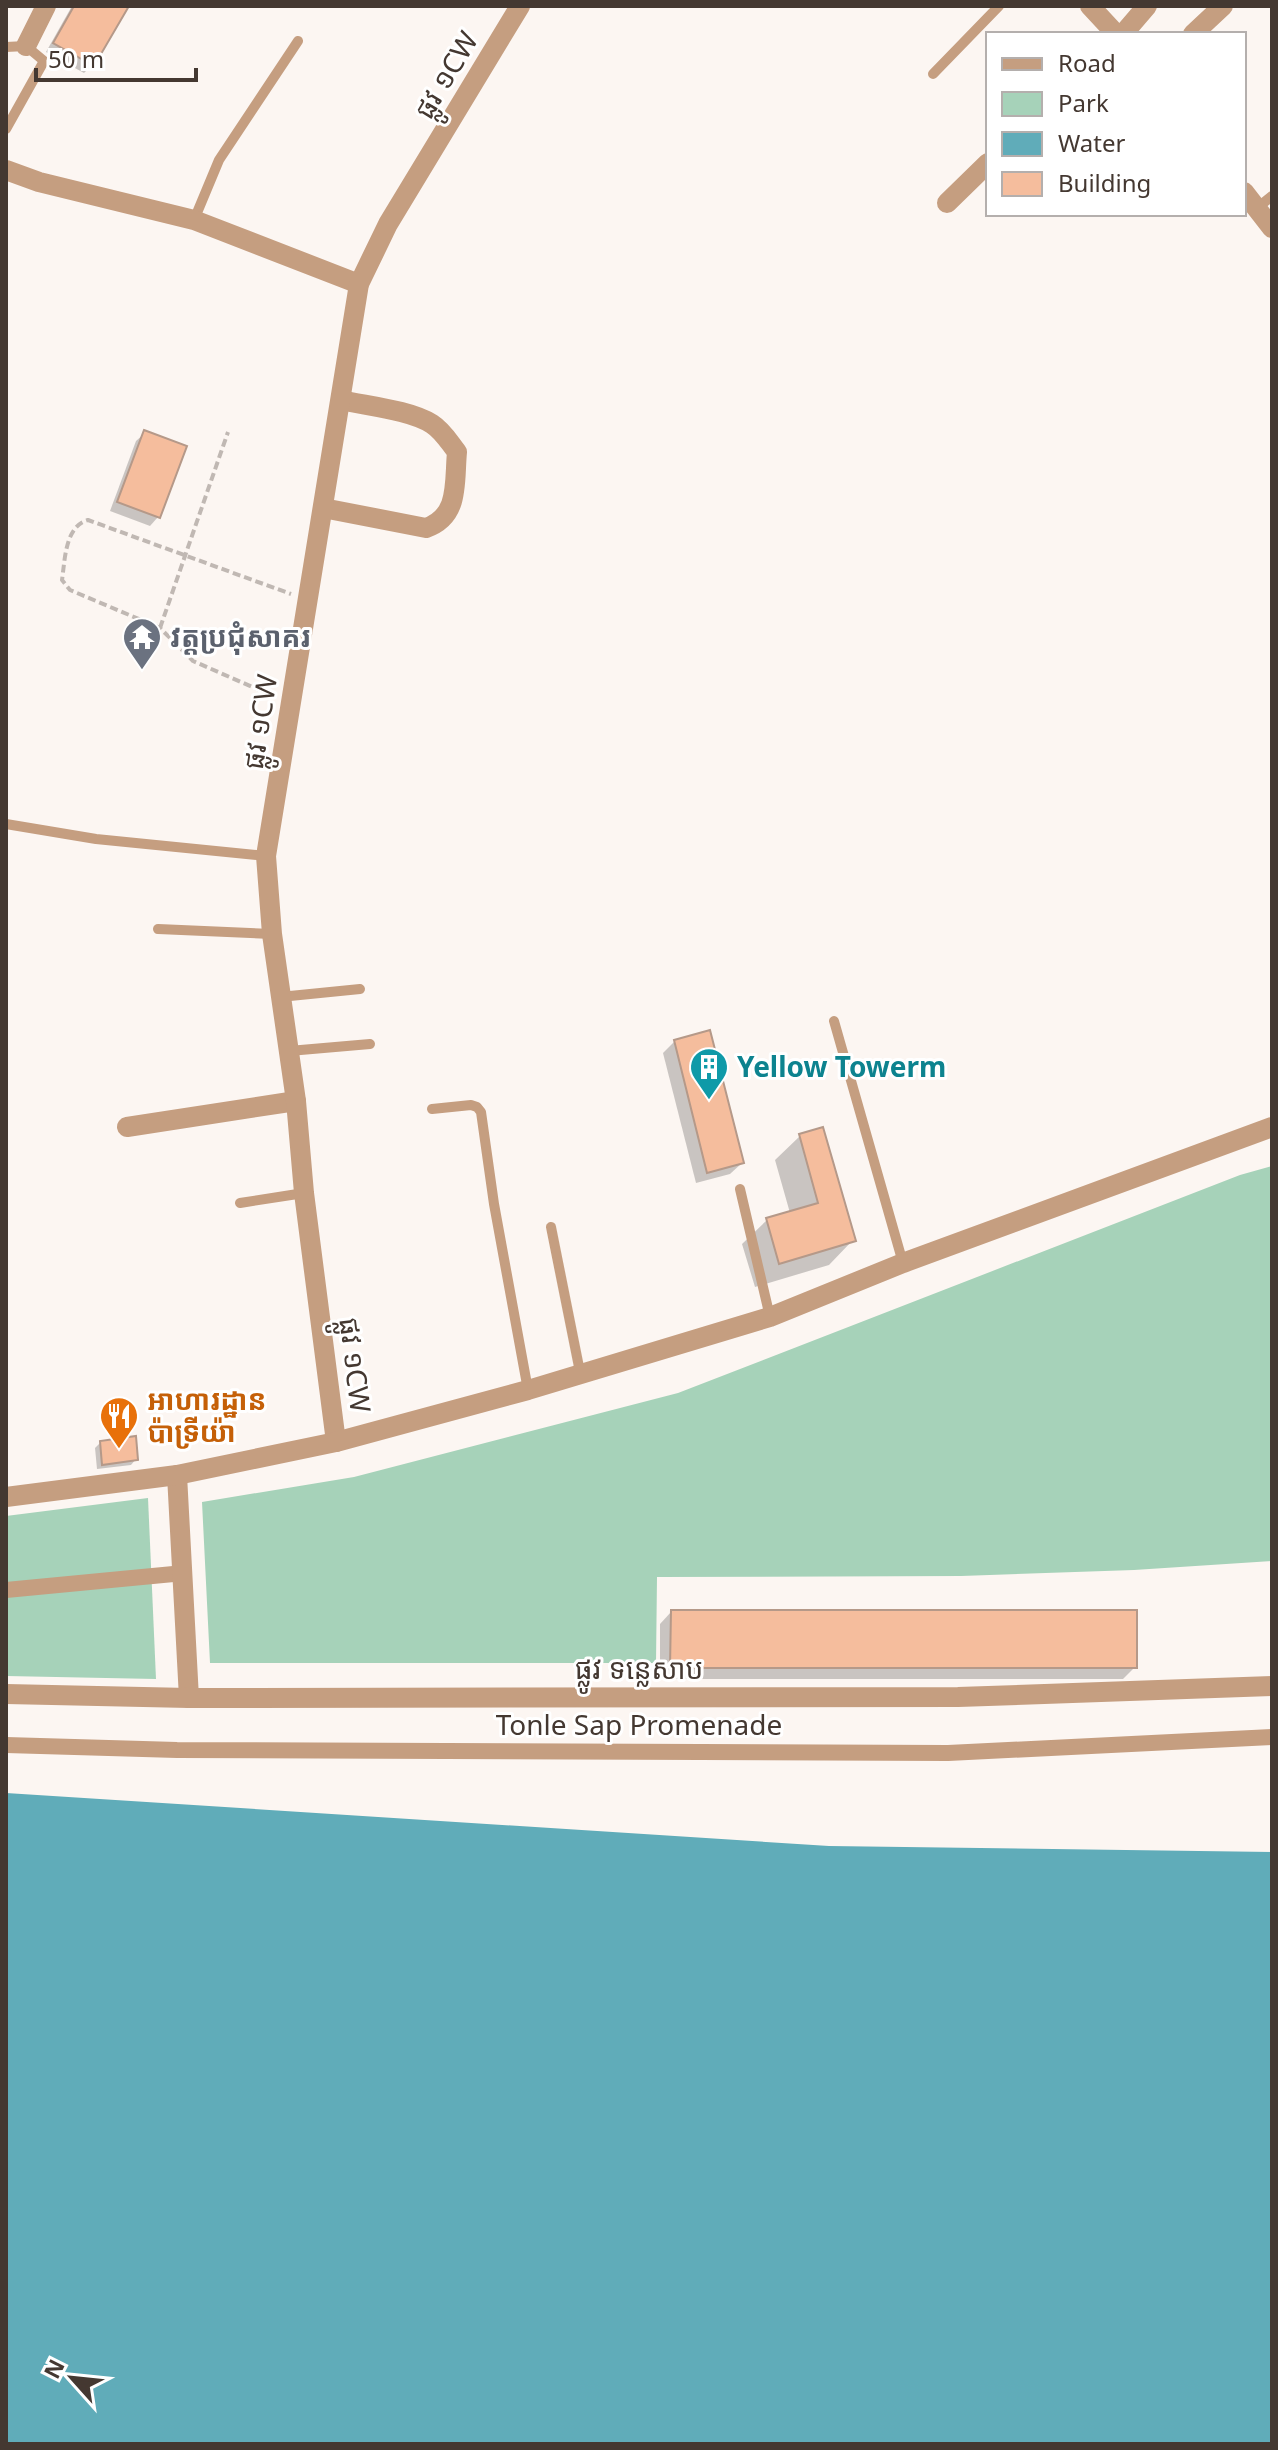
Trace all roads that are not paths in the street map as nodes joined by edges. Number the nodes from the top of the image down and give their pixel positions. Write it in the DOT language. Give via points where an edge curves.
graph roads {
  1 [pos="46,6"];
  2 [pos="520,6"];
  3 [pos="999,6"];
  4 [pos="1090,6"];
  5 [pos="1147,6"];
  6 [pos="1223,6"];
  7 [pos="1114,32"];
  8 [pos="1125,32"];
  9 [pos="1195,32"];
  10 [pos="298,41"];
  11 [pos="16,46"];
  12 [pos="933,74"];
  13 [pos="6,129"];
  14 [pos="986,165"];
  15 [pos="6,170"];
  16 [pos="1258,199"];
  17 [pos="947,203"];
  18 [pos="194,220"];
  19 [pos="1272,228"];
  20 [pos="359,284"];
  21 [pos="341,400"];
  22 [pos="323,508"];
  23 [pos="6,824"];
  24 [pos="266,856"];
  25 [pos="158,929"];
  26 [pos="272,934"];
  27 [pos="360,989"];
  28 [pos="280,997"];
  29 [pos="834,1021"];
  30 [pos="370,1044"];
  31 [pos="289,1051"];
  32 [pos="296,1101"];
  33 [pos="432,1109"];
  34 [pos="127,1127"];
  35 [pos="1272,1127"];
  36 [pos="740,1189"];
  37 [pos="304,1193"];
  38 [pos="240,1203"];
  39 [pos="551,1227"];
  40 [pos="903,1263"];
  41 [pos="770,1317"];
  42 [pos="580,1372"];
  43 [pos="528,1390"];
  44 [pos="336,1442"];
  45 [pos="177,1475"];
  46 [pos="6,1497"];
  47 [pos="184,1573"];
  48 [pos="6,1590"];
  49 [pos="1272,1686"];
  50 [pos="6,1694"];
  51 [pos="189,1698"];
  52 [pos="1272,1737"];
  53 [pos="6,1745"];
  1 -- 11 [label="street"];
  2 -- 20 [label="street, ផ្លូវ ១CW" via="388,224"];
  3 -- 12 [label="lane"];
  4 -- 7 [label="street"];
  5 -- 8 [label="street"];
  6 -- 9 [label="street"];
  10 -- 18 [label="lane" via="219,160"];
  11 -- 13 [label="lane" via="44,61"];
  14 -- 17 [label="street"];
  15 -- 18 [label="street"];
  16 -- 19 [label="street"];
  18 -- 20 [label="street"];
  20 -- 21 [label="street, ផ្លូវ ១CW"];
  21 -- 22 [label="street, ផ្លូវ ១CW"];
  21 -- 22 [label="street" via="421,420 444,434 457,452 451,510 441,523 426,528"];
  22 -- 24 [label="street, ផ្លូវ ១CW"];
  23 -- 24 [label="lane"];
  24 -- 26 [label="street, ផ្លូវ ១CW"];
  25 -- 26 [label="lane"];
  26 -- 28 [label="street, ផ្លូវ ១CW"];
  27 -- 28 [label="lane"];
  28 -- 31 [label="street, ផ្លូវ ១CW"];
  29 -- 40 [label="lane"];
  30 -- 31 [label="lane"];
  31 -- 32 [label="street, ផ្លូវ ១CW"];
  32 -- 34 [label="street"];
  32 -- 37 [label="street, ផ្លូវ ១CW"];
  33 -- 43 [label="lane" via="471,1105 481,1112"];
  35 -- 40 [label="street"];
  36 -- 41 [label="lane"];
  37 -- 38 [label="lane"];
  37 -- 44 [label="street, ផ្លូវ ១CW"];
  39 -- 42 [label="lane"];
  40 -- 41 [label="street"];
  41 -- 42 [label="street"];
  42 -- 43 [label="street"];
  43 -- 44 [label="street"];
  44 -- 45 [label="street"];
  45 -- 46 [label="street"];
  45 -- 47 [label="street"];
  47 -- 48 [label="street"];
  47 -- 51 [label="street"];
  49 -- 51 [label="street, ផ្លូវ ទន្លេសាប" via="958,1697"];
  50 -- 51 [label="street, ផ្លូវ ទន្លេសាប"];
  52 -- 53 [label="street, Tonle Sap Promenade" via="948,1753"];
}
